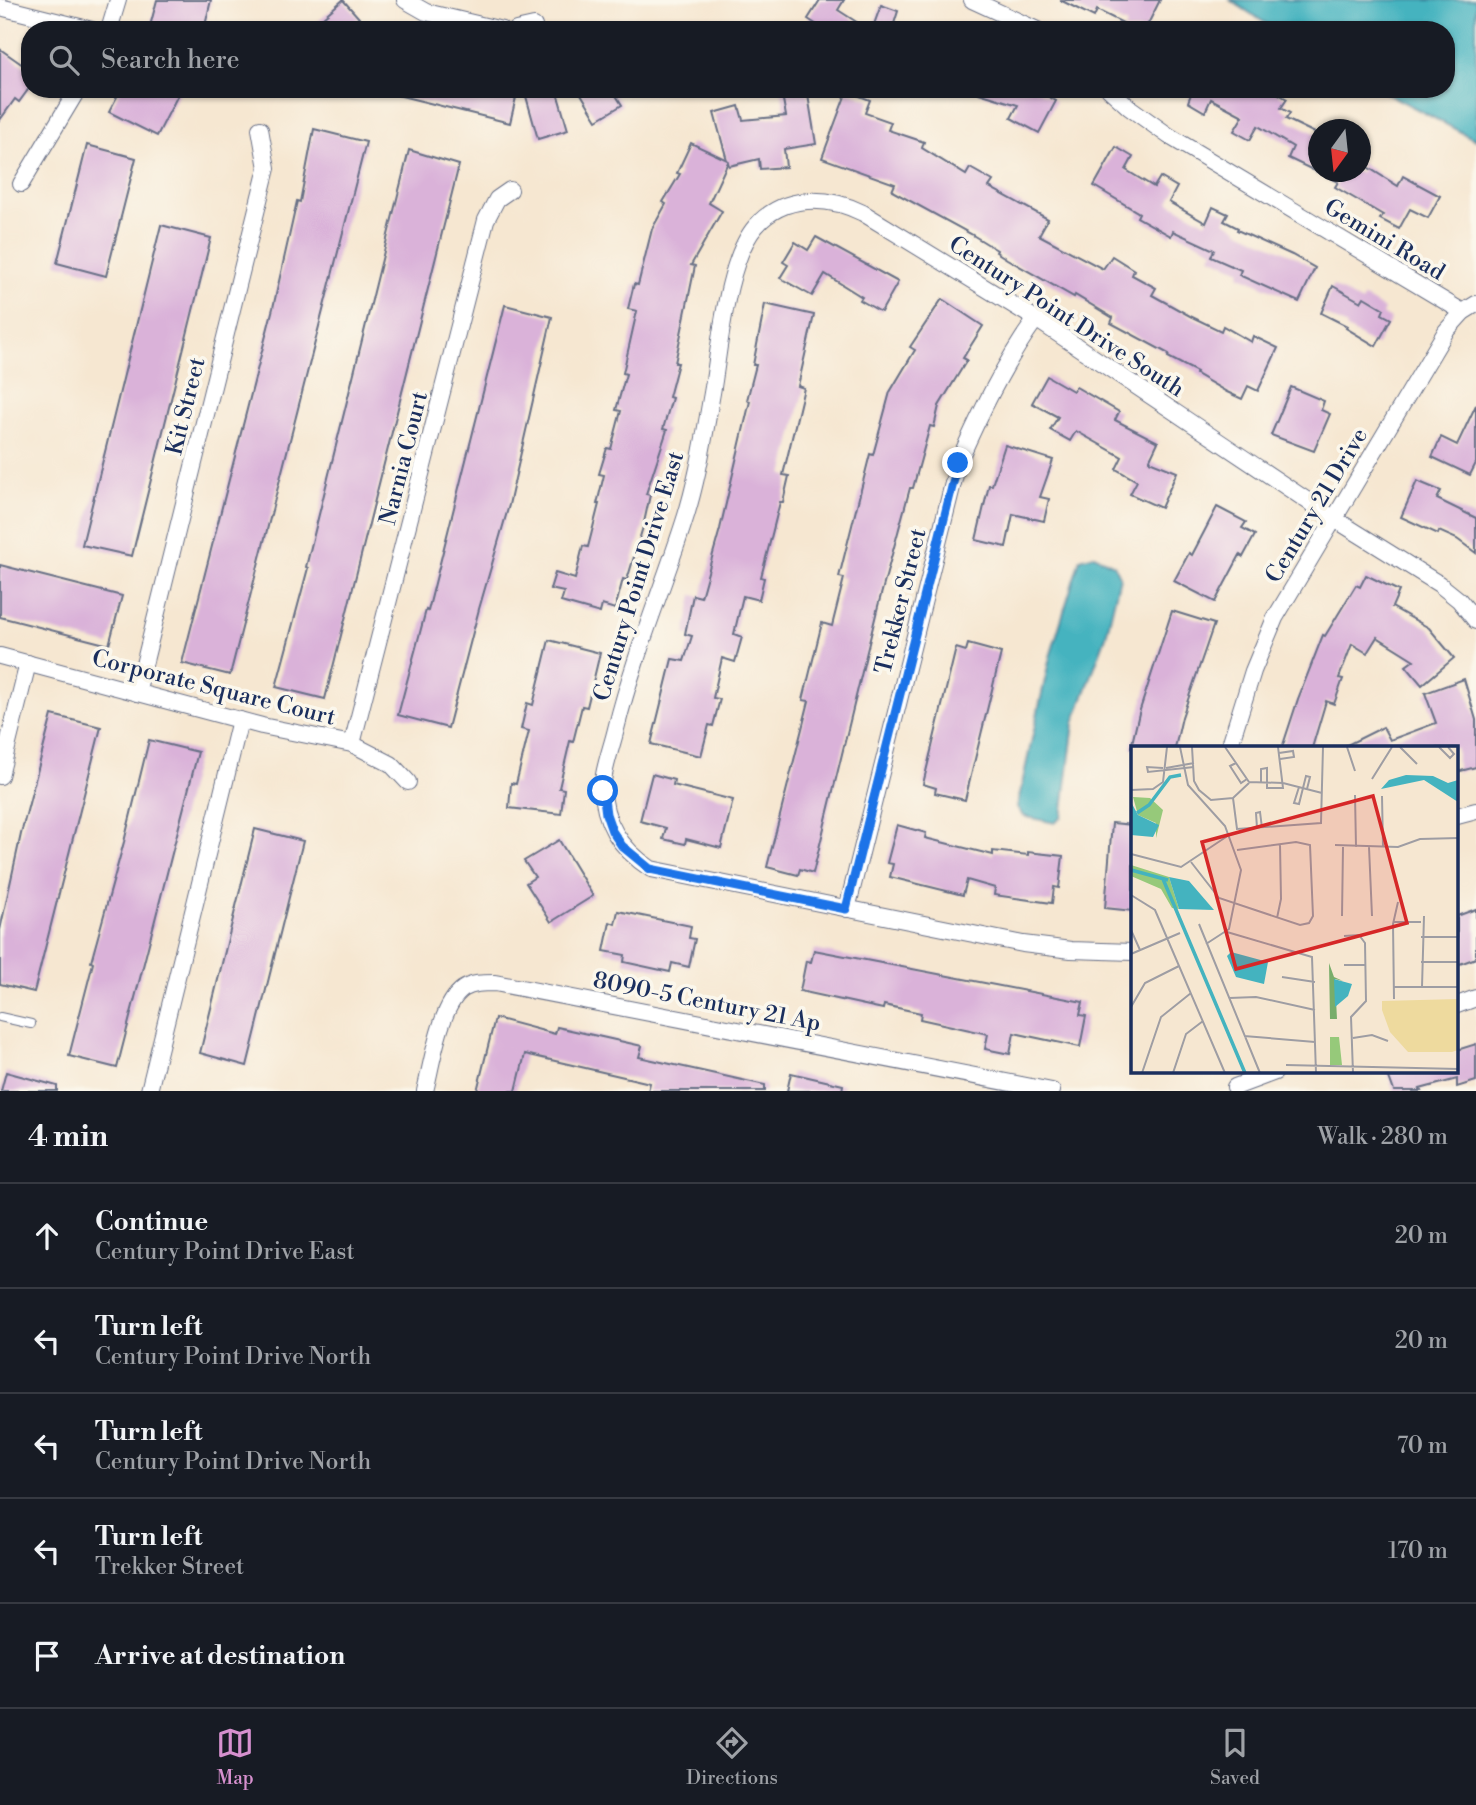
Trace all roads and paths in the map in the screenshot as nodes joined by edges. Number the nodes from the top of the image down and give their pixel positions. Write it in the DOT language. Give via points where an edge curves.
graph roads {
  1 [pos="118,0"];
  2 [pos="405,0"];
  3 [pos="972,0"];
  4 [pos="0,7"];
  5 [pos="56,21"];
  6 [pos="112,21"];
  7 [pos="464,21"];
  8 [pos="1018,21"];
  9 [pos="73,98"];
  10 [pos="1119,98"];
  11 [pos="260,129"];
  12 [pos="21,184"];
  13 [pos="510,190"];
  14 [pos="764,218"];
  15 [pos="1470,308"];
  16 [pos="1036,319"];
  17 [pos="1333,518"];
  18 [pos="1476,621"];
  19 [pos="0,656"];
  20 [pos="28,663"];
  21 [pos="137,693"];
  22 [pos="240,720"];
  23 [pos="352,744"];
  24 [pos="1230,746"];
  25 [pos="0,776"];
  26 [pos="408,782"];
  27 [pos="1476,810"];
  28 [pos="1458,816"];
  29 [pos="846,909"];
  30 [pos="1131,952"];
  31 [pos="1476,998"];
  32 [pos="1458,1005"];
  33 [pos="0,1017"];
  34 [pos="32,1024"];
  35 [pos="1271,1073"];
  36 [pos="963,1074"];
  37 [pos="1234,1083"];
  38 [pos="997,1086"];
  39 [pos="149,1091"];
  40 [pos="425,1091"];
  41 [pos="960,1091"];
  42 [pos="1052,1091"];
  1 -- 6 [label="street"];
  2 -- 7 [label="street" via="426,12"];
  3 -- 8 [label="street"];
  4 -- 5 [label="street"];
  9 -- 12 [label="street"];
  10 -- 15 [label="street, Gemini Road" via="1169,136"];
  11 -- 21 [label="street, Kit Street" via="267,168"];
  13 -- 23 [label="street, Narnia Court" via="497,199 486,220"];
  14 -- 16 [label="street, Century Point Drive South" via="783,205 801,201 847,205"];
  14 -- 29 [label="street, Century Point Drive East" via="738,259 683,525 624,699 603,778 606,814 622,846 650,869"];
  15 -- 17 [label="street, Century 21 Drive" via="1446,331"];
  16 -- 17 [label="street, Century Point Drive South"];
  16 -- 29 [label="street, Trekker Street" via="976,422 958,463"];
  17 -- 18 [label="street, Century Point Drive South" via="1439,584"];
  17 -- 24 [label="street, Century 21 Drive" via="1276,618 1253,671"];
  19 -- 20 [label="street, Corporate Square Court"];
  20 -- 21 [label="street, Corporate Square Court"];
  20 -- 25 [label="street"];
  21 -- 22 [label="street, Corporate Square Court"];
  22 -- 23 [label="street, Corporate Square Court"];
  22 -- 39 [label="street"];
  23 -- 26 [label="street, Corporate Square Court" via="391,764"];
  27 -- 28 [label="street"];
  29 -- 30 [label="street" via="1023,944"];
  31 -- 32 [label="street"];
  33 -- 34 [label="lane"];
  35 -- 37 [label="street"];
  36 -- 38 [label="street, 8090-5 Century 21 Ap"];
  36 -- 40 [label="street, 8090-5 Century 21 Ap" via="495,982 461,990 447,1006"];
  36 -- 41 [label="street"];
  38 -- 42 [label="street, 8090-5 Century 21 Ap"];
}
